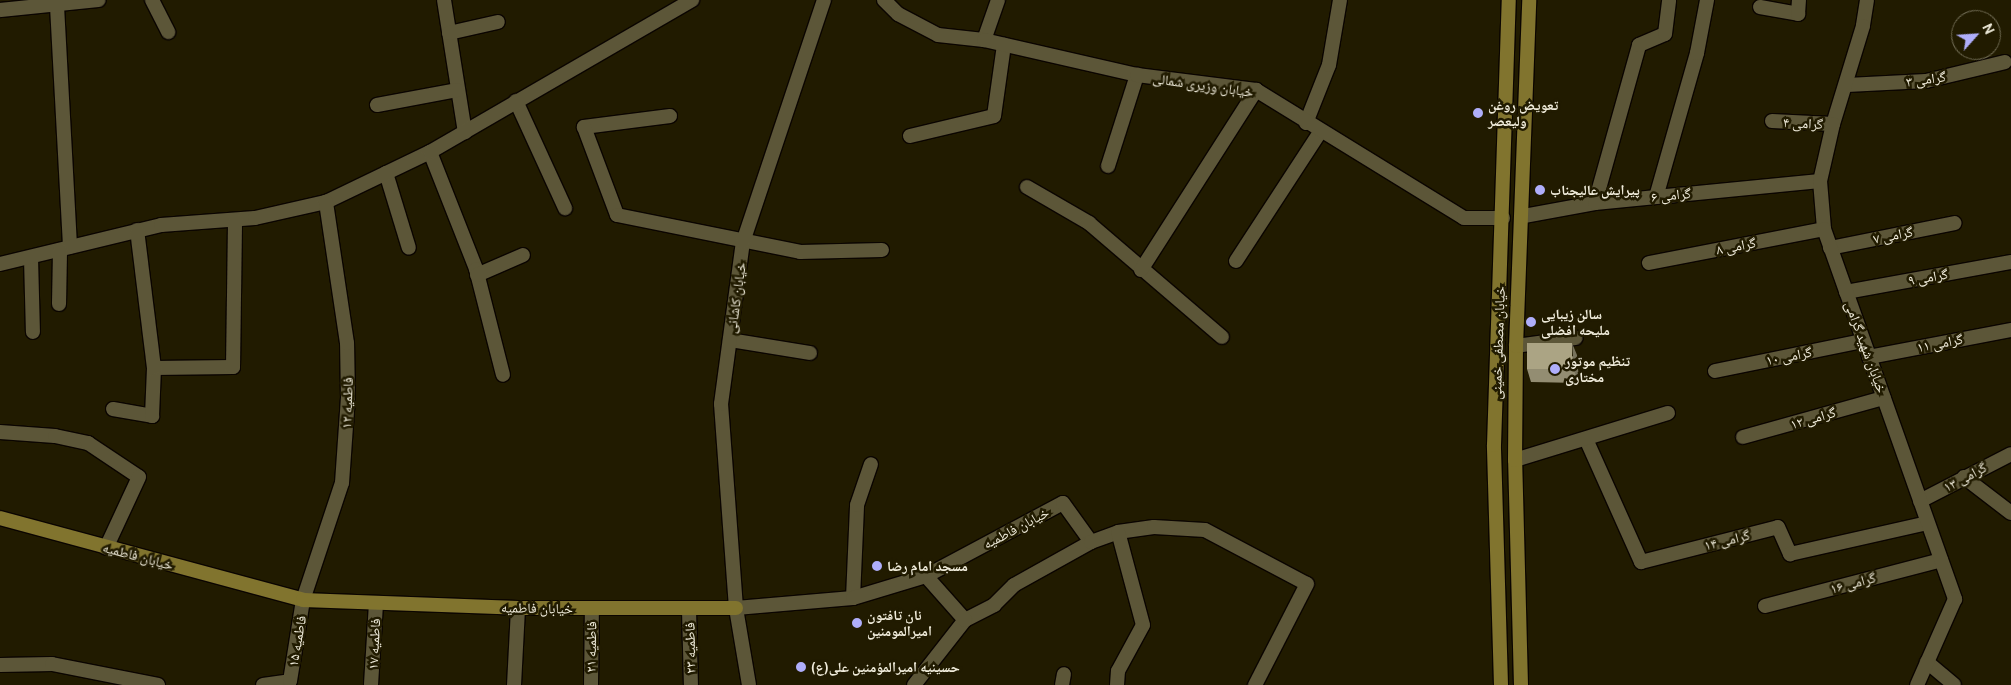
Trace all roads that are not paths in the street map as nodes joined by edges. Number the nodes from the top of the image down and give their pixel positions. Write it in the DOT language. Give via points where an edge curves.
graph roads {
  1 [pos="98,0"];
  2 [pos="152,0"];
  3 [pos="444,0"];
  4 [pos="692,0"];
  5 [pos="824,0"];
  6 [pos="884,0"];
  7 [pos="998,0"];
  8 [pos="1340,0"];
  9 [pos="1509,0"];
  10 [pos="1529,0"];
  11 [pos="1669,0"];
  12 [pos="1706,0"];
  13 [pos="1799,0"];
  14 [pos="1867,0"];
  15 [pos="57,6"];
  16 [pos="1760,7"];
  17 [pos="0,10"];
  18 [pos="498,22"];
  19 [pos="168,32"];
  20 [pos="448,33"];
  21 [pos="984,40"];
  22 [pos="1004,45"];
  23 [pos="2005,62"];
  24 [pos="1137,75"];
  25 [pos="1847,86"];
  26 [pos="456,90"];
  27 [pos="1256,90"];
  28 [pos="516,101"];
  29 [pos="377,105"];
  30 [pos="670,116"];
  31 [pos="1772,121"];
  32 [pos="1306,123"];
  33 [pos="1833,124"];
  34 [pos="465,132"];
  35 [pos="1320,132"];
  36 [pos="910,136"];
  37 [pos="430,152"];
  38 [pos="1108,166"];
  39 [pos="386,173"];
  40 [pos="1820,181"];
  41 [pos="1027,187"];
  42 [pos="1656,197"];
  43 [pos="326,202"];
  44 [pos="1595,203"];
  45 [pos="565,208"];
  46 [pos="1524,216"];
  47 [pos="1503,218"];
  48 [pos="235,220"];
  49 [pos="1955,223"];
  50 [pos="1824,229"];
  51 [pos="137,230"];
  52 [pos="743,242"];
  53 [pos="409,248"];
  54 [pos="1830,248"];
  55 [pos="65,249"];
  56 [pos="882,250"];
  57 [pos="522,255"];
  58 [pos="31,258"];
  59 [pos="1236,261"];
  60 [pos="2011,262"];
  61 [pos="1649,263"];
  62 [pos="0,264"];
  63 [pos="1141,270"];
  64 [pos="477,275"];
  65 [pos="1846,292"];
  66 [pos="59,304"];
  67 [pos="2011,330"];
  68 [pos="33,332"];
  69 [pos="1222,337"];
  70 [pos="1575,338"];
  71 [pos="730,340"];
  72 [pos="1863,341"];
  73 [pos="1516,346"];
  74 [pos="810,353"];
  75 [pos="1869,357"];
  76 [pos="154,368"];
  77 [pos="1715,371"];
  78 [pos="503,375"];
  79 [pos="1884,398"];
  80 [pos="113,409"];
  81 [pos="1668,413"];
  82 [pos="1,436"];
  83 [pos="1743,438"];
  84 [pos="1586,439"];
  85 [pos="2011,454"];
  86 [pos="1515,460"];
  87 [pos="871,464"];
  88 [pos="1964,477"];
  89 [pos="1920,501"];
  90 [pos="2011,513"];
  91 [pos="0,518"];
  92 [pos="1928,523"];
  93 [pos="1118,532"];
  94 [pos="1091,542"];
  95 [pos="106,548"];
  96 [pos="1941,560"];
  97 [pos="926,576"];
  98 [pos="853,598"];
  99 [pos="304,600"];
  100 [pos="376,603"];
  101 [pos="1765,606"];
  102 [pos="518,608"];
  103 [pos="592,608"];
  104 [pos="736,608"];
  105 [pos="690,610"];
  106 [pos="965,620"];
  107 [pos="1927,662"];
  108 [pos="0,665"];
  109 [pos="289,683"];
  110 [pos="158,685"];
  111 [pos="262,685"];
  112 [pos="371,685"];
  113 [pos="514,685"];
  114 [pos="591,685"];
  115 [pos="691,685"];
  116 [pos="749,685"];
  117 [pos="914,685"];
  118 [pos="1117,685"];
  119 [pos="1255,685"];
  120 [pos="1501,685"];
  121 [pos="1521,685"];
  122 [pos="1917,685"];
  123 [pos="1954,685"];
  1 -- 15 [label="street"];
  2 -- 19 [label="street"];
  3 -- 20 [label="street"];
  4 -- 28 [label="street"];
  5 -- 52 [label="street, خیابان کاشانی"];
  6 -- 21 [label="street, خیابان وزیری شمالی" via="898,14 938,35"];
  7 -- 21 [label="street"];
  8 -- 32 [label="street" via="1329,64"];
  9 -- 47 [label="main road, خیابان مصطفی خمینی"];
  10 -- 46 [label="main road, خیابان مصطفی خمینی"];
  11 -- 44 [label="street" via="1665,34 1639,45"];
  12 -- 42 [label="street" via="1697,53"];
  13 -- 16 [label="street" via="1798,14"];
  14 -- 25 [label="street, خیابان شهید گرامی"];
  15 -- 17 [label="street"];
  15 -- 55 [label="street"];
  18 -- 20 [label="street"];
  20 -- 26 [label="street"];
  21 -- 22 [label="street, خیابان وزیری شمالی"];
  22 -- 24 [label="street, خیابان وزیری شمالی"];
  22 -- 36 [label="street" via="994,116"];
  23 -- 25 [label="street, گرامی ۳" via="1926,81"];
  24 -- 27 [label="street, خیابان وزیری شمالی"];
  24 -- 38 [label="street"];
  25 -- 33 [label="street, خیابان شهید گرامی"];
  26 -- 29 [label="street"];
  26 -- 34 [label="street"];
  27 -- 32 [label="street, خیابان وزیری شمالی"];
  27 -- 63 [label="street"];
  28 -- 34 [label="street"];
  28 -- 45 [label="street"];
  30 -- 52 [label="street" via="584,127 617,215"];
  31 -- 33 [label="street, گرامی ۴"];
  32 -- 35 [label="street, خیابان وزیری شمالی"];
  33 -- 40 [label="street, خیابان شهید گرامی"];
  34 -- 37 [label="street"];
  35 -- 47 [label="street, خیابان وزیری شمالی" via="1464,218"];
  35 -- 59 [label="street"];
  37 -- 39 [label="street"];
  37 -- 64 [label="street"];
  39 -- 43 [label="street"];
  39 -- 53 [label="street"];
  40 -- 42 [label="street, گرامی ۶"];
  40 -- 50 [label="street, خیابان شهید گرامی"];
  41 -- 63 [label="street" via="1090,223"];
  42 -- 44 [label="street, گرامی ۶"];
  43 -- 48 [label="street"];
  43 -- 99 [label="street, فاطمیه ۱۲" via="347,343 348,398 342,483"];
  44 -- 46 [label="street, گرامی ۶"];
  46 -- 47 [label="main road"];
  46 -- 73 [label="main road, خیابان مصطفی خمینی"];
  47 -- 120 [label="main road, خیابان مصطفی خمینی" via="1494,445"];
  48 -- 51 [label="street"];
  48 -- 76 [label="street" via="233,368"];
  49 -- 54 [label="street, گرامی ۷"];
  50 -- 54 [label="street, خیابان شهید گرامی"];
  50 -- 61 [label="street, گرامی ۸"];
  51 -- 55 [label="street"];
  51 -- 76 [label="street"];
  52 -- 56 [label="street" via="800,252"];
  52 -- 71 [label="street, خیابان کاشانی"];
  54 -- 65 [label="street, خیابان شهید گرامی"];
  55 -- 58 [label="street"];
  55 -- 66 [label="street"];
  57 -- 64 [label="street"];
  58 -- 62 [label="street"];
  58 -- 68 [label="street"];
  60 -- 65 [label="street, گرامی ۹"];
  63 -- 69 [label="street"];
  64 -- 78 [label="street"];
  65 -- 72 [label="street, خیابان شهید گرامی"];
  67 -- 75 [label="street, گرامی ۱۱"];
  70 -- 73 [label="street"];
  71 -- 74 [label="street"];
  71 -- 104 [label="street, خیابان کاشانی" via="721,404"];
  72 -- 75 [label="street, خیابان شهید گرامی"];
  72 -- 77 [label="street, گرامی ۱۰"];
  73 -- 86 [label="main road, خیابان مصطفی خمینی"];
  75 -- 79 [label="street, خیابان شهید گرامی"];
  76 -- 80 [label="street" via="152,416"];
  79 -- 83 [label="street, گرامی ۱۲"];
  79 -- 89 [label="street, خیابان شهید گرامی"];
  81 -- 84 [label="street"];
  82 -- 95 [label="street" via="88,443 139,477"];
  84 -- 86 [label="street"];
  84 -- 92 [label="street, گرامی ۱۴" via="1641,562 1778,527 1790,554"];
  85 -- 88 [label="street, گرامی ۱۳"];
  86 -- 121 [label="main road, خیابان مصطفی خمینی"];
  87 -- 98 [label="street" via="857,505"];
  88 -- 89 [label="street, گرامی ۱۳"];
  88 -- 90 [label="street"];
  89 -- 92 [label="street, خیابان شهید گرامی"];
  91 -- 95 [label="main road, خیابان فاطمیه"];
  92 -- 96 [label="street, خیابان شهید گرامی"];
  93 -- 94 [label="street"];
  93 -- 118 [label="street" via="1143,625 1118,671"];
  93 -- 119 [label="street" via="1154,527 1205,530 1306,584"];
  94 -- 97 [label="street, خیابان فاطمیه" via="1063,504"];
  94 -- 106 [label="street" via="1014,584 994,605"];
  95 -- 99 [label="main road, خیابان فاطمیه"];
  96 -- 101 [label="street, گرامی ۱۶"];
  96 -- 107 [label="street, خیابان شهید گرامی" via="1955,599"];
  97 -- 98 [label="street, خیابان فاطمیه"];
  97 -- 106 [label="street"];
  98 -- 104 [label="street, خیابان فاطمیه"];
  99 -- 100 [label="main road, خیابان فاطمیه"];
  99 -- 109 [label="street, فاطمیه ۱۵"];
  100 -- 102 [label="main road, خیابان فاطمیه"];
  100 -- 112 [label="street, فاطمیه ۱۷"];
  102 -- 103 [label="main road, خیابان فاطمیه"];
  102 -- 113 [label="street"];
  103 -- 105 [label="main road, خیابان فاطمیه"];
  103 -- 114 [label="street, فاطمیه ۲۱"];
  104 -- 105 [label="main road, خیابان فاطمیه"];
  104 -- 116 [label="street, خیابان کاشانی"];
  105 -- 115 [label="street, فاطمیه ۲۳"];
  106 -- 117 [label="street"];
  107 -- 122 [label="street, خیابان شهید گرامی"];
  107 -- 123 [label="street"];
  108 -- 110 [label="street" via="52,664"];
  109 -- 111 [label="street, فاطمیه ۱۵"];
}
